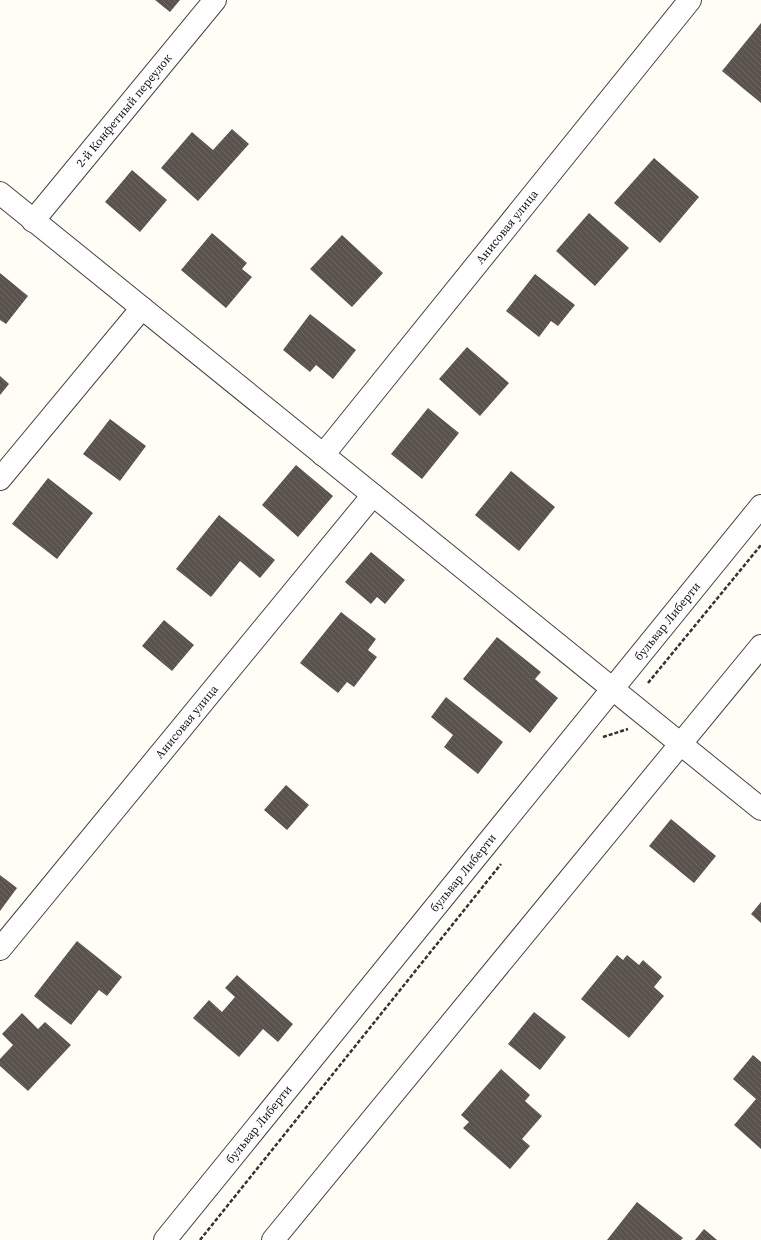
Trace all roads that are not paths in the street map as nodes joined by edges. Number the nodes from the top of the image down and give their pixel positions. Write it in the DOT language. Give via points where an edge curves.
graph roads {
  1 [pos="215,0"];
  2 [pos="690,0"];
  3 [pos="0,194"];
  4 [pos="34,220"];
  5 [pos="142,308"];
  6 [pos="323,455"];
  7 [pos="0,479"];
  8 [pos="372,495"];
  9 [pos="761,506"];
  10 [pos="761,646"];
  11 [pos="613,689"];
  12 [pos="680,744"];
  13 [pos="761,808"];
  14 [pos="0,949"];
  15 [pos="165,1240"];
  16 [pos="273,1240"];
  1 -- 4 [label="street, 2-й Конфетный переулок"];
  2 -- 6 [label="street, Анисовая улица"];
  3 -- 4 [label="street"];
  4 -- 5 [label="street"];
  5 -- 6 [label="street"];
  5 -- 7 [label="street"];
  6 -- 8 [label="street"];
  8 -- 11 [label="street"];
  8 -- 14 [label="street, Анисовая улица"];
  9 -- 11 [label="street, бульвар Либерти"];
  10 -- 12 [label="street"];
  11 -- 12 [label="street"];
  11 -- 15 [label="street, бульвар Либерти"];
  12 -- 13 [label="street"];
  12 -- 16 [label="street"];
}
